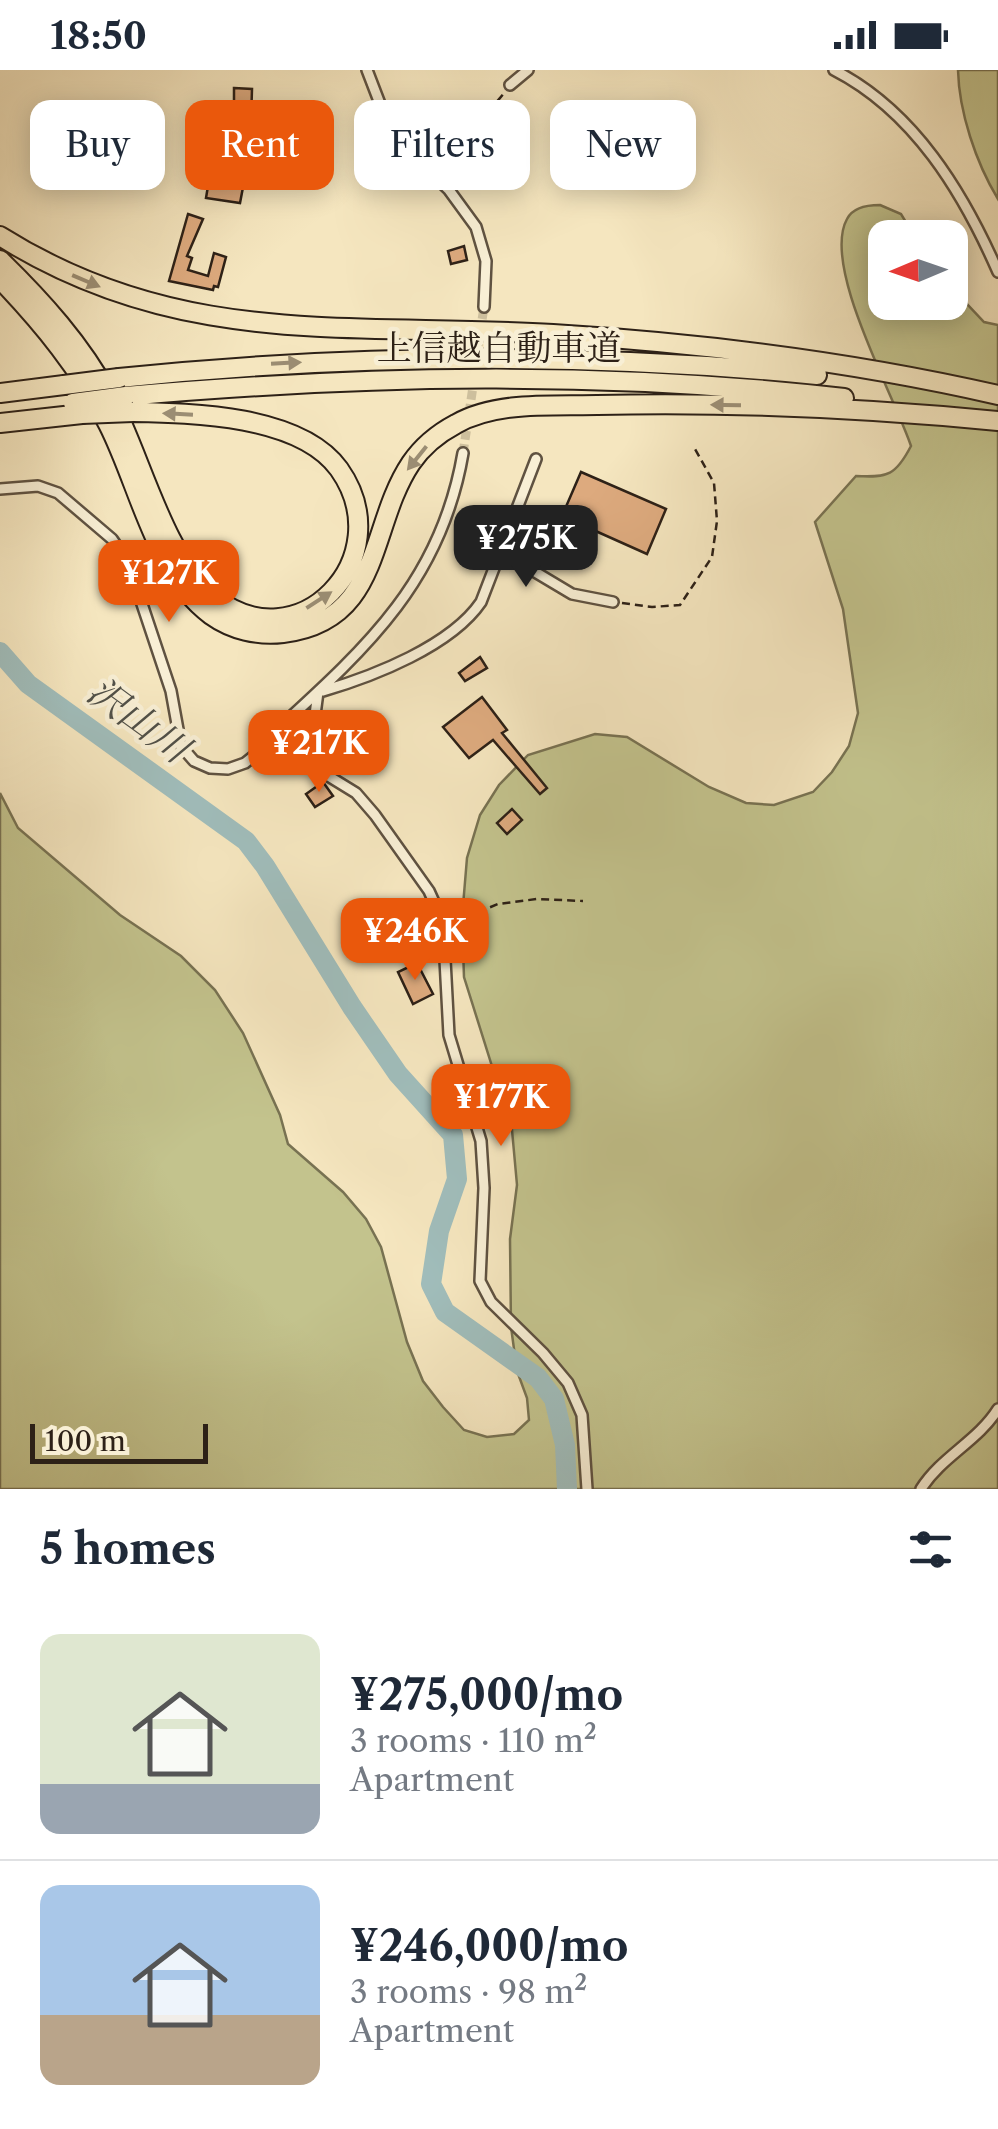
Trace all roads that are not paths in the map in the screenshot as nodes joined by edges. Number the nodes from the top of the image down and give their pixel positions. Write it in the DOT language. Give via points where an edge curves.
graph roads {
  1 [pos="367,70"];
  2 [pos="528,70"];
  3 [pos="834,70"];
  4 [pos="510,85"];
  5 [pos="0,236"];
  6 [pos="0,260"];
  7 [pos="998,272"];
  8 [pos="0,279"];
  9 [pos="484,308"];
  10 [pos="0,394"];
  11 [pos="998,397"];
  12 [pos="130,404"];
  13 [pos="78,408"];
  14 [pos="0,413"];
  15 [pos="998,420"];
  16 [pos="0,423"];
  17 [pos="463,453"];
  18 [pos="536,460"];
  19 [pos="0,489"];
  20 [pos="500,551"];
  21 [pos="613,602"];
  22 [pos="318,692"];
  23 [pos="998,1409"];
  24 [pos="587,1489"];
  25 [pos="921,1489"];
  1 -- 9 [label="street" via="392,135 466,210 482,244"];
  2 -- 4 [label="street"];
  3 -- 7 [label="street" via="903,118 968,210"];
  5 -- 11 [label="highway, one-way" via="118,294 222,319 632,340 822,364"];
  6 -- 12 [label="highway, one-way" via="89,362 171,538 199,582 230,607 264,617 300,612 334,591 354,560 359,521 347,483 322,452 259,425"];
  15 -- 8 [label="highway, one-way" via="736,405 508,408 482,414 443,432 412,461 364,579 340,609 306,628 247,632 213,617 182,587 91,394"];
  10 -- 11 [label="highway, 上信越自動車道, one-way, bridge" via="351,360 582,359 764,370"];
  12 -- 13 [label="highway, 上信越自動車道, bridge"];
  12 -- 15 [label="highway, 上信越自動車道" via="345,380 580,379 761,389"];
  13 -- 14 [label="highway, 上信越自動車道"];
  13 -- 16 [label="highway"];
  17 -- 22 [label="street" via="453,504 434,549 392,617"];
  18 -- 20 [label="street"];
  19 -- 22 [label="street" via="58,492 112,539 128,562 171,691 180,746 194,761 228,769 244,763"];
  20 -- 21 [label="street" via="572,594"];
  20 -- 22 [label="street" via="470,619 370,678"];
  22 -- 24 [label="street" via="312,745 320,765 375,815 429,892 444,926 449,1034 481,1141 480,1281 491,1302 568,1382 582,1415"];
  23 -- 25 [label="street"];
}
